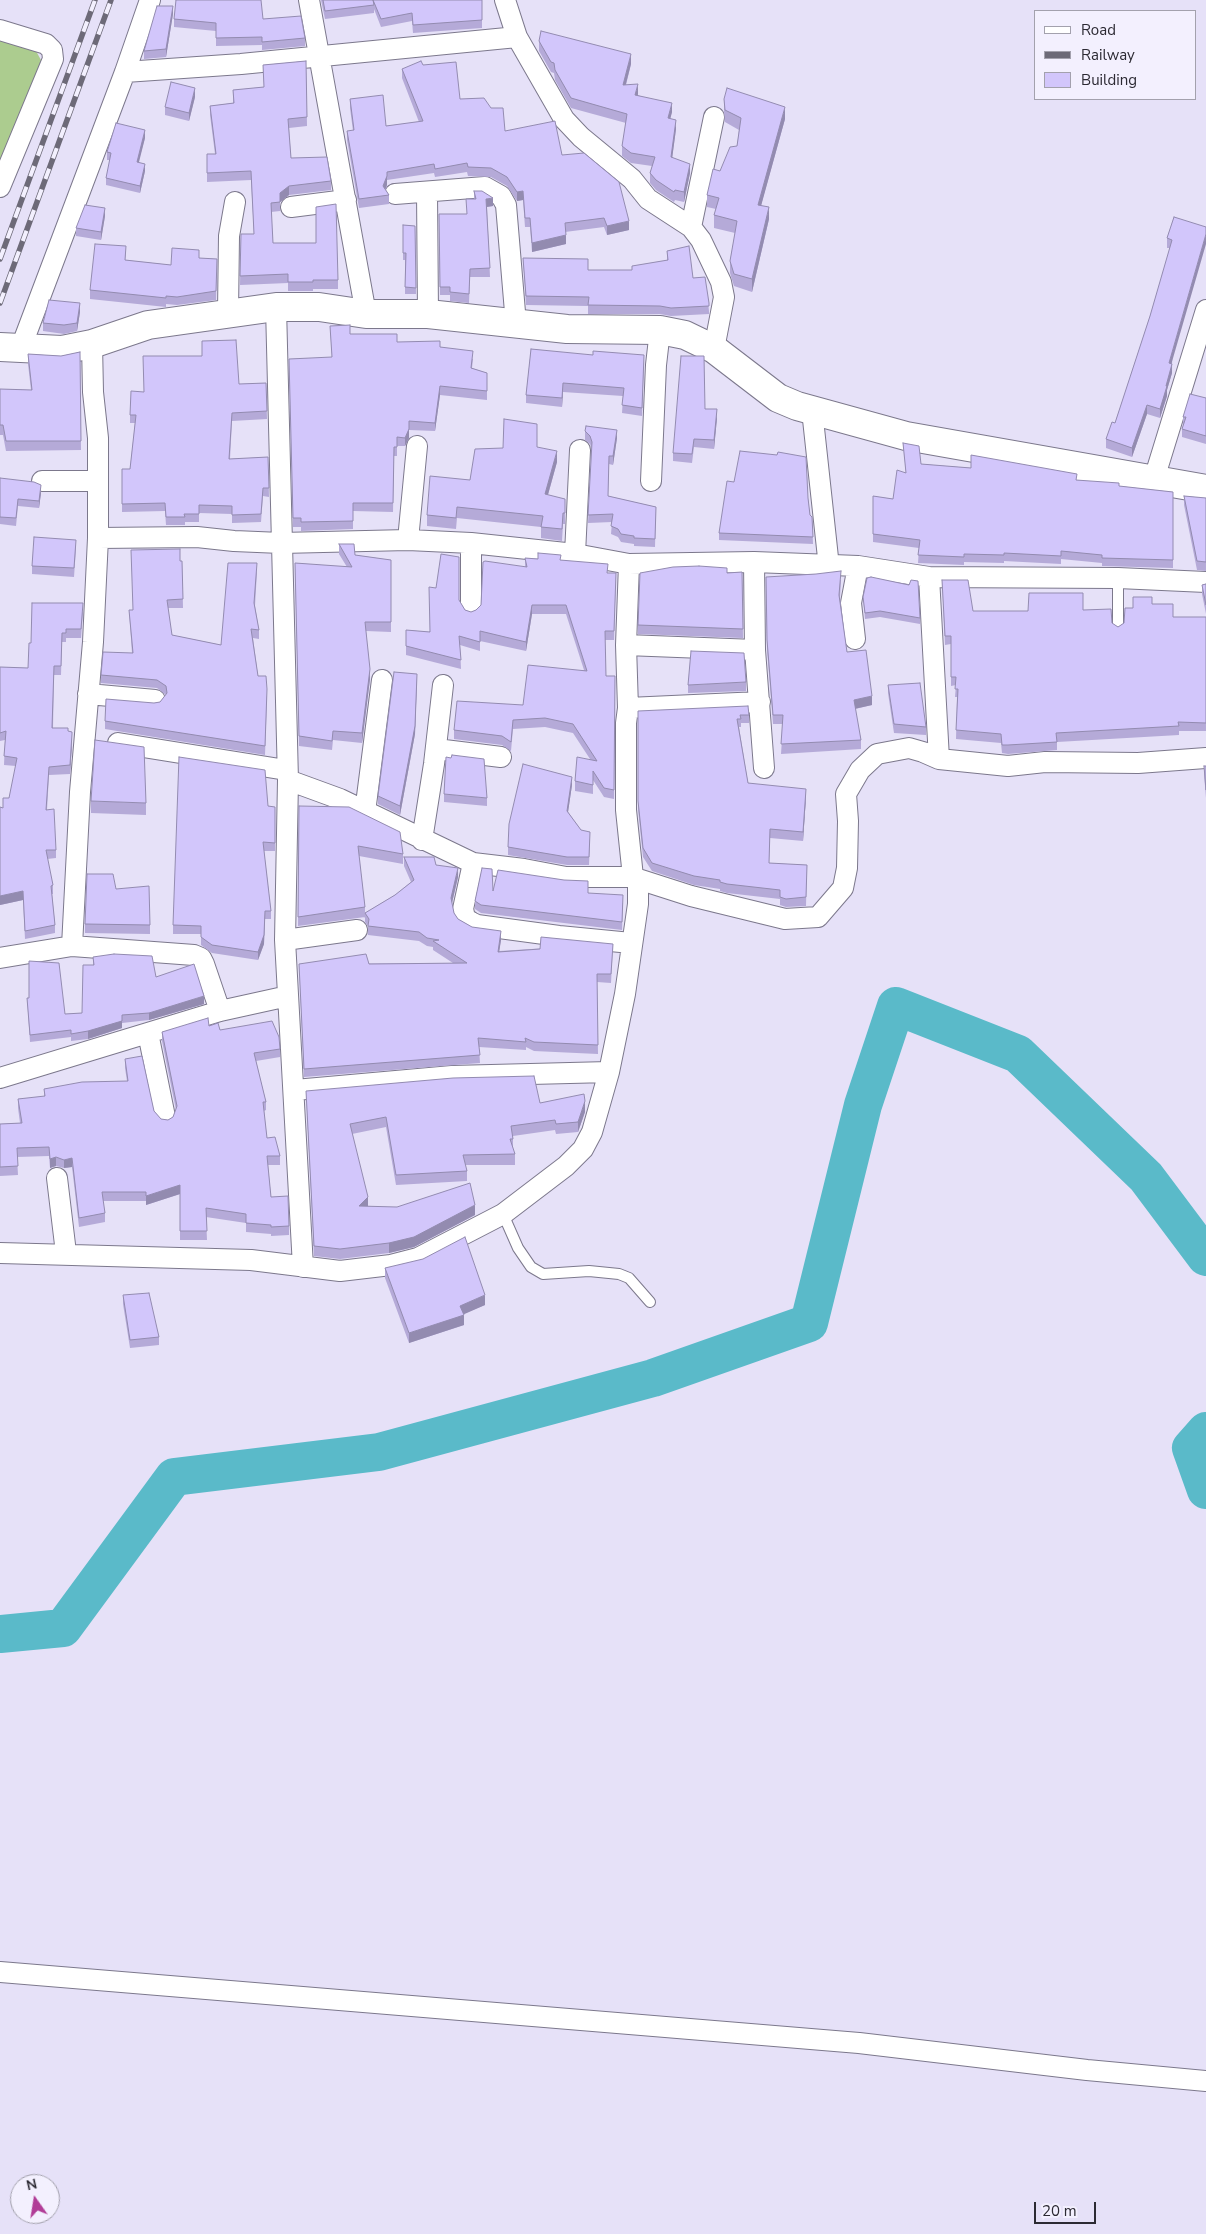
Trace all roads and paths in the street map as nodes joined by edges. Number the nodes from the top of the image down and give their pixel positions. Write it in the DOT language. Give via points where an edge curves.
graph roads {
  1 [pos="150,0"];
  2 [pos="309,0"];
  3 [pos="504,0"];
  4 [pos="0,30"];
  5 [pos="517,37"];
  6 [pos="320,55"];
  7 [pos="125,72"];
  8 [pos="714,116"];
  9 [pos="0,187"];
  10 [pos="427,192"];
  11 [pos="395,194"];
  12 [pos="346,200"];
  13 [pos="235,202"];
  14 [pos="291,207"];
  15 [pos="690,227"];
  16 [pos="276,307"];
  17 [pos="1206,310"];
  18 [pos="228,312"];
  19 [pos="366,314"];
  20 [pos="428,314"];
  21 [pos="516,324"];
  22 [pos="660,330"];
  23 [pos="92,344"];
  24 [pos="6,350"];
  25 [pos="714,350"];
  26 [pos="812,410"];
  27 [pos="417,446"];
  28 [pos="580,450"];
  29 [pos="1154,479"];
  30 [pos="42,481"];
  31 [pos="98,481"];
  32 [pos="651,481"];
  33 [pos="1206,488"];
  34 [pos="98,538"];
  35 [pos="408,540"];
  36 [pos="281,543"];
  37 [pos="471,543"];
  38 [pos="574,554"];
  39 [pos="754,562"];
  40 [pos="629,564"];
  41 [pos="858,566"];
  42 [pos="829,567"];
  43 [pos="929,577"];
  44 [pos="1118,578"];
  45 [pos="1206,582"];
  46 [pos="472,609"];
  47 [pos="1118,629"];
  48 [pos="855,639"];
  49 [pos="626,646"];
  50 [pos="755,650"];
  51 [pos="382,680"];
  52 [pos="443,686"];
  53 [pos="88,694"];
  54 [pos="155,700"];
  55 [pos="760,702"];
  56 [pos="628,708"];
  57 [pos="84,738"];
  58 [pos="436,749"];
  59 [pos="501,757"];
  60 [pos="1206,758"];
  61 [pos="939,760"];
  62 [pos="764,768"];
  63 [pos="287,775"];
  64 [pos="365,812"];
  65 [pos="422,840"];
  66 [pos="473,863"];
  67 [pos="635,878"];
  68 [pos="357,930"];
  69 [pos="285,940"];
  70 [pos="631,944"];
  71 [pos="72,946"];
  72 [pos="0,958"];
  73 [pos="288,996"];
  74 [pos="220,1011"];
  75 [pos="148,1033"];
  76 [pos="609,1072"];
  77 [pos="0,1078"];
  78 [pos="295,1090"];
  79 [pos="165,1117"];
  80 [pos="56,1178"];
  81 [pos="503,1214"];
  82 [pos="0,1253"];
  83 [pos="66,1254"];
  84 [pos="303,1267"];
  85 [pos="650,1302"];
  86 [pos="0,1972"];
  87 [pos="1206,2081"];
  1 -- 7 [label="street"];
  2 -- 6 [label="street"];
  3 -- 5 [label="street"];
  4 -- 9 [label="street" via="46,44 52,50 53,58"];
  5 -- 6 [label="street"];
  5 -- 15 [label="street" via="564,120 632,179 648,199"];
  6 -- 7 [label="street"];
  6 -- 12 [label="street"];
  7 -- 24 [label="street"];
  8 -- 15 [label="street"];
  10 -- 11 [label="street"];
  10 -- 20 [label="street"];
  10 -- 21 [label="street" via="485,187 501,196 506,205"];
  12 -- 14 [label="street"];
  12 -- 19 [label="street"];
  13 -- 18 [label="street" via="229,236"];
  15 -- 25 [label="street" via="713,262 723,289 722,313"];
  16 -- 18 [label="street"];
  16 -- 19 [label="street" via="320,307"];
  16 -- 36 [label="street"];
  17 -- 29 [label="street"];
  18 -- 23 [label="street" via="148,324"];
  19 -- 20 [label="street"];
  20 -- 21 [label="street"];
  21 -- 22 [label="street" via="567,329"];
  22 -- 25 [label="street" via="685,334"];
  22 -- 32 [label="street"];
  23 -- 24 [label="street" via="62,350"];
  23 -- 31 [label="street"];
  25 -- 26 [label="street" via="778,398"];
  26 -- 29 [label="street" via="906,436"];
  26 -- 42 [label="street"];
  27 -- 35 [label="street"];
  28 -- 38 [label="street"];
  29 -- 33 [label="street"];
  30 -- 31 [label="street"];
  31 -- 34 [label="street"];
  34 -- 36 [label="street" via="197,537"];
  34 -- 53 [label="street"];
  35 -- 36 [label="street"];
  35 -- 37 [label="street"];
  36 -- 63 [label="street"];
  37 -- 38 [label="street"];
  37 -- 46 [label="street"];
  38 -- 40 [label="street"];
  39 -- 40 [label="street"];
  39 -- 42 [label="street"];
  39 -- 50 [label="street"];
  40 -- 49 [label="street"];
  41 -- 42 [label="street"];
  41 -- 43 [label="street"];
  41 -- 48 [label="street" via="851,603"];
  43 -- 44 [label="street"];
  43 -- 61 [label="street"];
  44 -- 45 [label="street"];
  44 -- 47 [label="lane"];
  49 -- 50 [label="street"];
  49 -- 56 [label="street"];
  50 -- 55 [label="street"];
  51 -- 64 [label="street"];
  52 -- 58 [label="street"];
  53 -- 54 [label="street"];
  53 -- 57 [label="street"];
  55 -- 56 [label="street"];
  55 -- 62 [label="street"];
  56 -- 67 [label="street" via="626,810"];
  57 -- 63 [label="street"];
  57 -- 71 [label="street"];
  58 -- 59 [label="street"];
  58 -- 65 [label="street"];
  60 -- 61 [label="street" via="1138,763 1045,762 1008,766"];
  61 -- 67 [label="street" via="918,750 903,749 877,754 860,770 846,794 847,868 843,888 818,917 785,919 700,899"];
  63 -- 64 [label="street"];
  63 -- 69 [label="street"];
  64 -- 65 [label="street"];
  65 -- 66 [label="street"];
  66 -- 67 [label="street" via="566,878"];
  66 -- 70 [label="street" via="463,909 465,918 471,922"];
  67 -- 70 [label="street" via="638,904"];
  68 -- 69 [label="street"];
  69 -- 73 [label="street"];
  70 -- 76 [label="street" via="625,994"];
  71 -- 72 [label="street"];
  71 -- 74 [label="street" via="201,958"];
  73 -- 74 [label="street"];
  73 -- 78 [label="street"];
  74 -- 75 [label="street"];
  75 -- 77 [label="street"];
  75 -- 79 [label="street"];
  76 -- 78 [label="street" via="452,1076"];
  76 -- 81 [label="street" via="592,1132 583,1149"];
  78 -- 84 [label="street"];
  80 -- 83 [label="street"];
  81 -- 84 [label="street" via="418,1258 362,1270"];
  81 -- 85 [label="lane" via="518,1248 531,1267 543,1274 589,1271 619,1274 629,1278"];
  82 -- 83 [label="street"];
  83 -- 84 [label="street" via="251,1260"];
  86 -- 87 [label="street" via="859,2043"];
}
